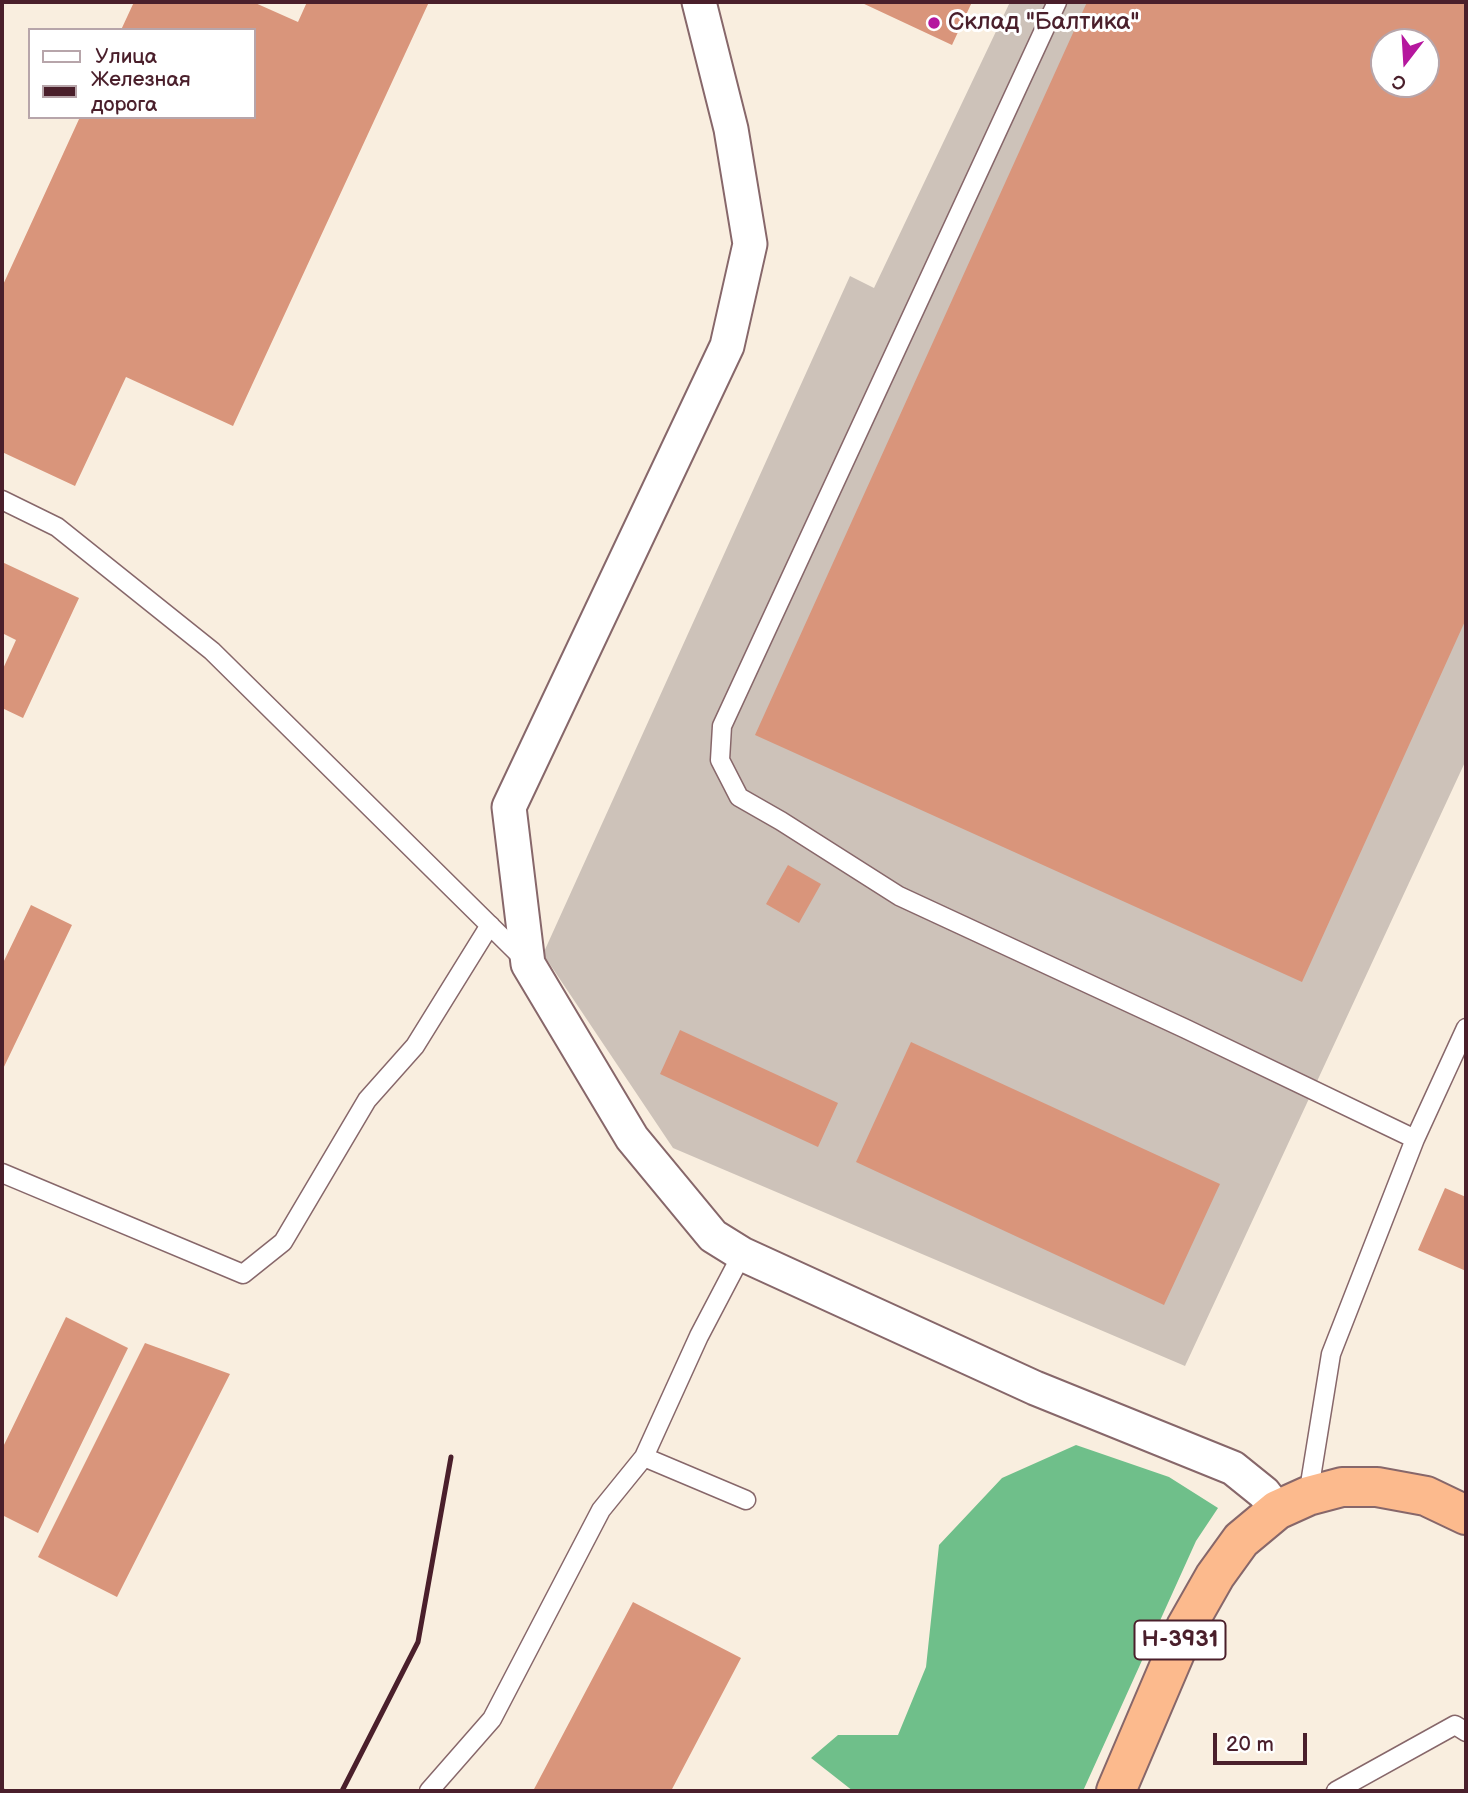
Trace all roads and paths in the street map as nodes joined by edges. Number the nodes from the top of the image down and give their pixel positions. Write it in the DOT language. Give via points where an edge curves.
graph roads {
  1 [pos="699,2"];
  2 [pos="1058,2"];
  3 [pos="2,500"];
  4 [pos="490,925"];
  5 [pos="528,964"];
  6 [pos="1466,1028"];
  7 [pos="1415,1139"];
  8 [pos="2,1173"];
  9 [pos="742,1254"];
  10 [pos="644,1457"];
  11 [pos="746,1500"];
  12 [pos="1293,1503"];
  13 [pos="1466,1515"];
  14 [pos="1466,1732"];
  15 [pos="429,1791"];
  16 [pos="1116,1791"];
  17 [pos="1336,1791"];
  1 -- 5 [label="street" via="731,129 750,244 727,346 509,807"];
  2 -- 7 [label="lane" via="722,726 720,760 738,797 899,896"];
  3 -- 4 [label="lane" via="57,527 212,651"];
  4 -- 5 [label="lane"];
  4 -- 8 [label="lane" via="415,1046 367,1100 283,1242 243,1274"];
  5 -- 9 [label="street" via="632,1138 713,1236"];
  6 -- 7 [label="lane"];
  7 -- 12 [label="lane" via="1331,1354"];
  9 -- 10 [label="lane" via="699,1335"];
  9 -- 12 [label="street" via="1035,1388 1233,1468 1264,1493"];
  10 -- 11 [label="lane"];
  10 -- 15 [label="lane" via="601,1510 492,1719"];
  12 -- 13 [label="highway, Н-3931" via="1342,1487 1377,1487 1426,1496"];
  12 -- 16 [label="highway, Н-3931" via="1241,1540 1215,1576 1192,1617"];
  14 -- 17 [label="lane" via="1455,1725"];
}
